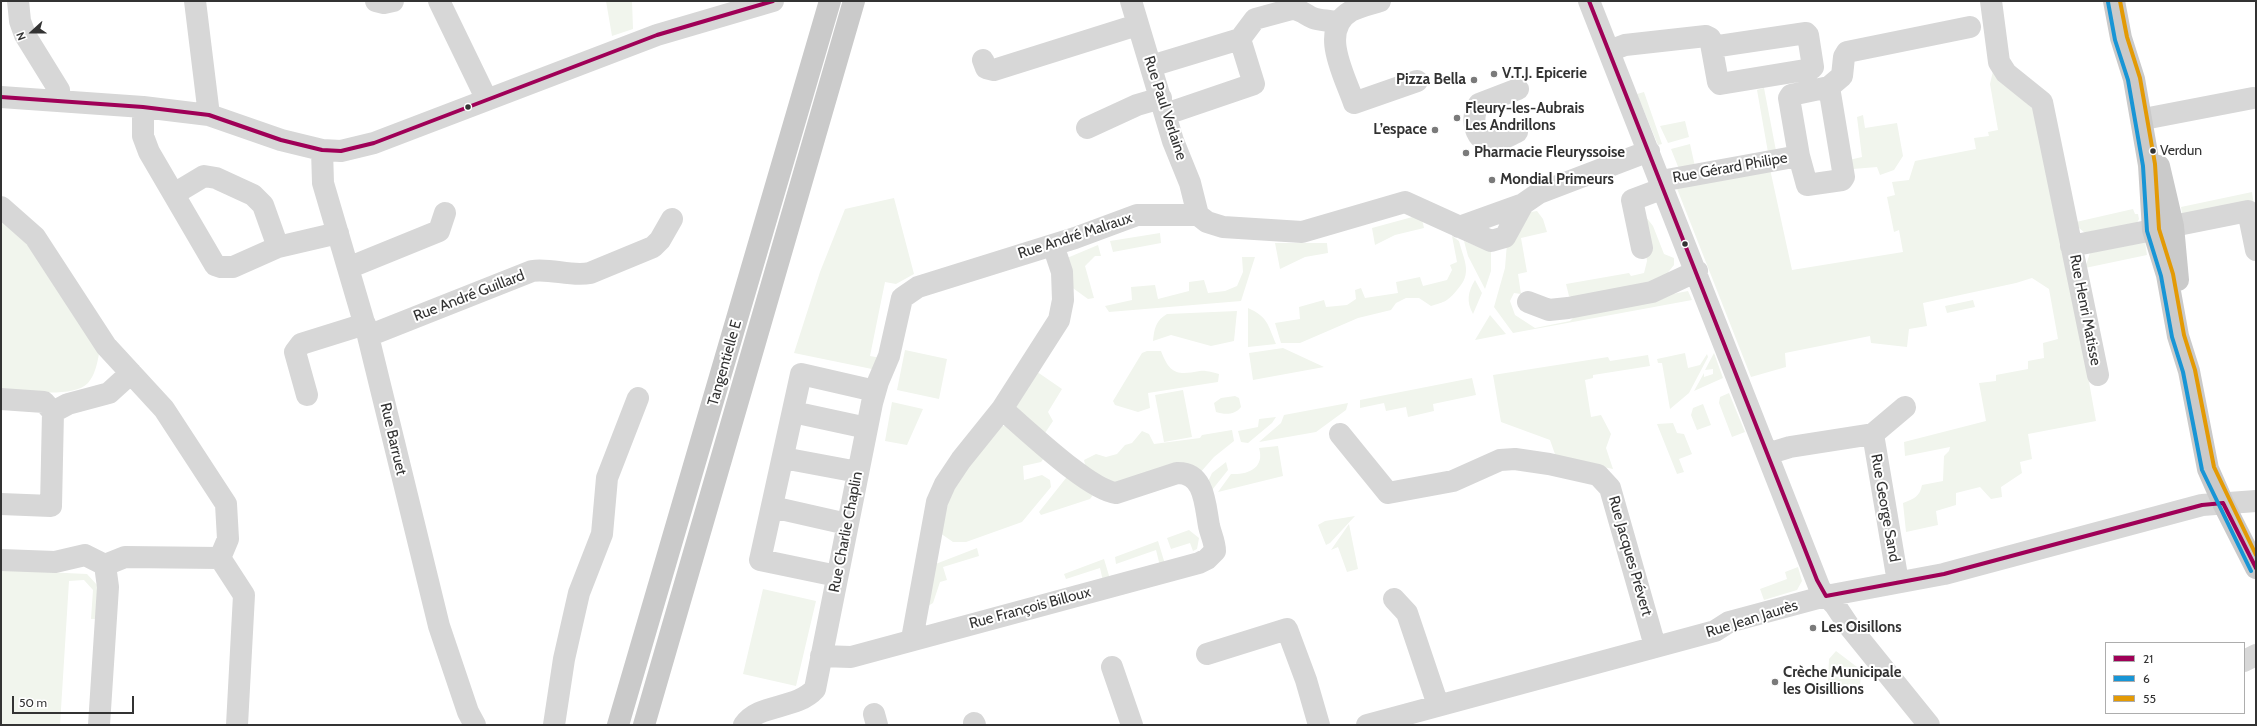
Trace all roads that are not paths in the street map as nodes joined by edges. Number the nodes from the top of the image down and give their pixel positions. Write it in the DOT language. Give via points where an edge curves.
graph roads {
  1 [pos="18,1"];
  2 [pos="195,1"];
  3 [pos="376,1"];
  4 [pos="393,1"];
  5 [pos="439,1"];
  6 [pos="773,1"];
  7 [pos="830,1"];
  8 [pos="854,1"];
  9 [pos="1131,1"];
  10 [pos="1380,1"];
  11 [pos="1589,1"];
  12 [pos="1991,1"];
  13 [pos="2114,1"];
  14 [pos="2122,1"];
  15 [pos="1339,23"];
  16 [pos="1137,25"];
  17 [pos="1970,27"];
  18 [pos="1240,39"];
  19 [pos="1712,47"];
  20 [pos="1609,51"];
  21 [pos="983,60"];
  22 [pos="1151,66"];
  23 [pos="1417,81"];
  24 [pos="1829,87"];
  25 [pos="1518,89"];
  26 [pos="1,97"];
  27 [pos="486,98"];
  28 [pos="2253,98"];
  29 [pos="60,101"];
  30 [pos="1163,106"];
  31 [pos="143,107"];
  32 [pos="209,115"];
  33 [pos="2149,118"];
  34 [pos="1088,128"];
  35 [pos="1517,132"];
  36 [pos="322,150"];
  37 [pos="1649,151"];
  38 [pos="1799,156"];
  39 [pos="1663,184"];
  40 [pos="174,194"];
  41 [pos="1,207"];
  42 [pos="445,213"];
  43 [pos="1198,215"];
  44 [pos="672,218"];
  45 [pos="2163,228"];
  46 [pos="338,233"];
  47 [pos="1053,245"];
  48 [pos="2071,246"];
  49 [pos="278,248"];
  50 [pos="1642,248"];
  51 [pos="2256,250"];
  52 [pos="348,268"];
  53 [pos="1697,272"];
  54 [pos="902,298"];
  55 [pos="1528,302"];
  56 [pos="366,330"];
  57 [pos="131,373"];
  58 [pos="2098,375"];
  59 [pos="875,391"];
  60 [pos="307,395"];
  61 [pos="638,398"];
  62 [pos="1,399"];
  63 [pos="1905,408"];
  64 [pos="1002,409"];
  65 [pos="53,412"];
  66 [pos="793,412"];
  67 [pos="867,428"];
  68 [pos="1340,434"];
  69 [pos="1873,434"];
  70 [pos="1767,454"];
  71 [pos="783,458"];
  72 [pos="858,472"];
  73 [pos="2256,501"];
  74 [pos="2223,503"];
  75 [pos="1,504"];
  76 [pos="772,507"];
  77 [pos="847,524"];
  78 [pos="220,558"];
  79 [pos="1,560"];
  80 [pos="105,565"];
  81 [pos="2256,568"];
  82 [pos="837,576"];
  83 [pos="1898,582"];
  84 [pos="1826,596"];
  85 [pos="1394,599"];
  86 [pos="912,640"];
  87 [pos="1655,646"];
  88 [pos="1207,654"];
  89 [pos="2256,654"];
  90 [pos="821,656"];
  91 [pos="2245,660"];
  92 [pos="1112,667"];
  93 [pos="1438,705"];
  94 [pos="1419,718"];
  95 [pos="99,725"];
  96 [pos="236,725"];
  97 [pos="475,725"];
  98 [pos="554,725"];
  99 [pos="618,725"];
  100 [pos="644,725"];
  101 [pos="744,725"];
  102 [pos="1132,725"];
  103 [pos="1319,725"];
  104 [pos="1367,725"];
  105 [pos="1929,725"];
  1 -- 29 [label="street" via="22,28 59,90"];
  2 -- 32 [label="street"];
  3 -- 4 [label="street"];
  5 -- 27 [label="street"];
  6 -- 27 [label="street" via="657,35"];
  7 -- 99 [label="main road, Tangentielle E"];
  8 -- 100 [label="main road, Tangentielle E"];
  9 -- 16 [label="street, Rue Paul Verlaine"];
  10 -- 15 [label="street" via="1353,10 1343,16"];
  11 -- 20 [label="street"];
  12 -- 48 [label="street, Rue Henri Matisse" via="1999,62 2006,73 2042,102"];
  13 -- 45 [label="main road" via="2121,38 2134,79"];
  14 -- 33 [label="main road"];
  15 -- 18 [label="street" via="1314,18 1292,9 1255,19"];
  15 -- 23 [label="street" via="1334,35 1336,51 1354,103"];
  16 -- 21 [label="street" via="994,70 986,68"];
  16 -- 22 [label="street, Rue Paul Verlaine"];
  17 -- 24 [label="street" via="1848,51 1844,57 1842,76"];
  18 -- 22 [label="street"];
  18 -- 30 [label="street" via="1254,84"];
  19 -- 20 [label="street" via="1710,38 1706,36 1625,45"];
  20 -- 37 [label="street"];
  22 -- 30 [label="street, Rue Paul Verlaine"];
  24 -- 38 [label="street, Rue Gérard Philipe" via="1791,95 1789,98"];
  24 -- 38 [label="street, Rue Gérard Philipe" via="1844,177 1842,180 1807,185"];
  25 -- 35 [label="street" via="1479,104 1474,116 1478,135 1485,140 1493,142"];
  26 -- 29 [label="street"];
  27 -- 36 [label="street" via="374,143 341,150"];
  28 -- 33 [label="street"];
  29 -- 31 [label="street"];
  30 -- 34 [label="street" via="1137,105"];
  30 -- 43 [label="street, Rue Paul Verlaine"];
  31 -- 32 [label="street"];
  31 -- 40 [label="street" via="143,136 149,152"];
  32 -- 36 [label="street" via="281,140"];
  33 -- 45 [label="main road"];
  36 -- 46 [label="street, Rue Barruet" via="323,183"];
  37 -- 39 [label="street"];
  37 -- 43 [label="street, Rue André Malraux" via="1459,227 1405,202 1302,232 1223,227 1207,222"];
  38 -- 39 [label="street, Rue Gérard Philipe"];
  39 -- 50 [label="street, Rue Gérard Philipe" via="1632,200"];
  39 -- 53 [label="street"];
  40 -- 49 [label="street" via="204,176 216,178 253,196 263,205"];
  40 -- 49 [label="street" via="215,265 232,267"];
  41 -- 57 [label="street" via="35,237 106,346"];
  42 -- 52 [label="street" via="439,231"];
  43 -- 47 [label="street, Rue André Malraux" via="1137,215"];
  44 -- 56 [label="street, Rue André Guillard" via="654,247 590,273 581,275 532,271"];
  45 -- 48 [label="street"];
  45 -- 51 [label="street" via="2248,211"];
  45 -- 74 [label="main road" via="2199,379"];
  46 -- 49 [label="street"];
  46 -- 52 [label="street, Rue Barruet"];
  47 -- 54 [label="street, Rue André Malraux" via="918,287"];
  47 -- 64 [label="street" via="1062,272 1063,300 1059,320"];
  48 -- 58 [label="street, Rue Henri Matisse"];
  52 -- 56 [label="street, Rue Barruet"];
  53 -- 55 [label="street" via="1652,292 1568,308 1549,310"];
  53 -- 70 [label="street"];
  54 -- 59 [label="street, Rue Charlie Chaplin" via="889,356"];
  56 -- 60 [label="street, Rue André Guillard" via="301,344 296,352"];
  56 -- 97 [label="street, Rue Barruet" via="439,626 468,712"];
  57 -- 65 [label="street" via="109,393 68,404"];
  57 -- 78 [label="street" via="164,410 226,504 228,539"];
  59 -- 66 [label="street" via="801,374"];
  59 -- 67 [label="street, Rue Charlie Chaplin"];
  61 -- 98 [label="street" via="607,478 602,534 579,593 564,659"];
  62 -- 65 [label="street" via="44,402"];
  63 -- 69 [label="street"];
  64 -- 86 [label="street" via="960,460 937,502"];
  64 -- 86 [label="street, Rue François Billoux" via="1087,480 1108,492 1116,493 1177,473 1190,476 1201,487 1210,531 1215,541 1215,551 1199,563"];
  65 -- 75 [label="street" via="51,506"];
  66 -- 67 [label="street"];
  66 -- 71 [label="street"];
  67 -- 72 [label="street, Rue Charlie Chaplin"];
  68 -- 87 [label="street, Rue Jacques Prévert" via="1388,493 1453,482 1500,460 1515,459 1549,464 1598,475 1610,488"];
  69 -- 70 [label="street" via="1790,447"];
  69 -- 83 [label="street, Rue George Sand"];
  70 -- 84 [label="street" via="1816,580"];
  71 -- 72 [label="street"];
  71 -- 76 [label="street"];
  72 -- 77 [label="street, Rue Charlie Chaplin"];
  73 -- 74 [label="street, Rue Jean Jaurès"];
  74 -- 81 [label="main road"];
  74 -- 83 [label="street, Rue Jean Jaurès" via="2202,505 1944,574"];
  76 -- 77 [label="street"];
  76 -- 82 [label="street" via="760,560"];
  77 -- 82 [label="street, Rue Charlie Chaplin"];
  78 -- 80 [label="street" via="125,557"];
  78 -- 96 [label="street" via="244,595"];
  79 -- 80 [label="street" via="55,562 85,555"];
  80 -- 95 [label="street" via="108,587"];
  82 -- 90 [label="street, Rue Charlie Chaplin"];
  83 -- 84 [label="street, Rue Jean Jaurès"];
  84 -- 87 [label="street, Rue Jean Jaurès" via="1729,622 1715,630"];
  84 -- 105 [label="street"];
  85 -- 93 [label="street" via="1407,613"];
  86 -- 90 [label="street, Rue François Billoux" via="851,657"];
  87 -- 93 [label="street, Rue Jean Jaurès"];
  88 -- 103 [label="street" via="1287,629"];
  89 -- 91 [label="street"];
  90 -- 101 [label="street, Rue Charlie Chaplin" via="814,689 807,698 755,715"];
  92 -- 102 [label="street"];
  93 -- 94 [label="street, Rue Jean Jaurès"];
  94 -- 104 [label="street, Rue Jean Jaurès"];
}
